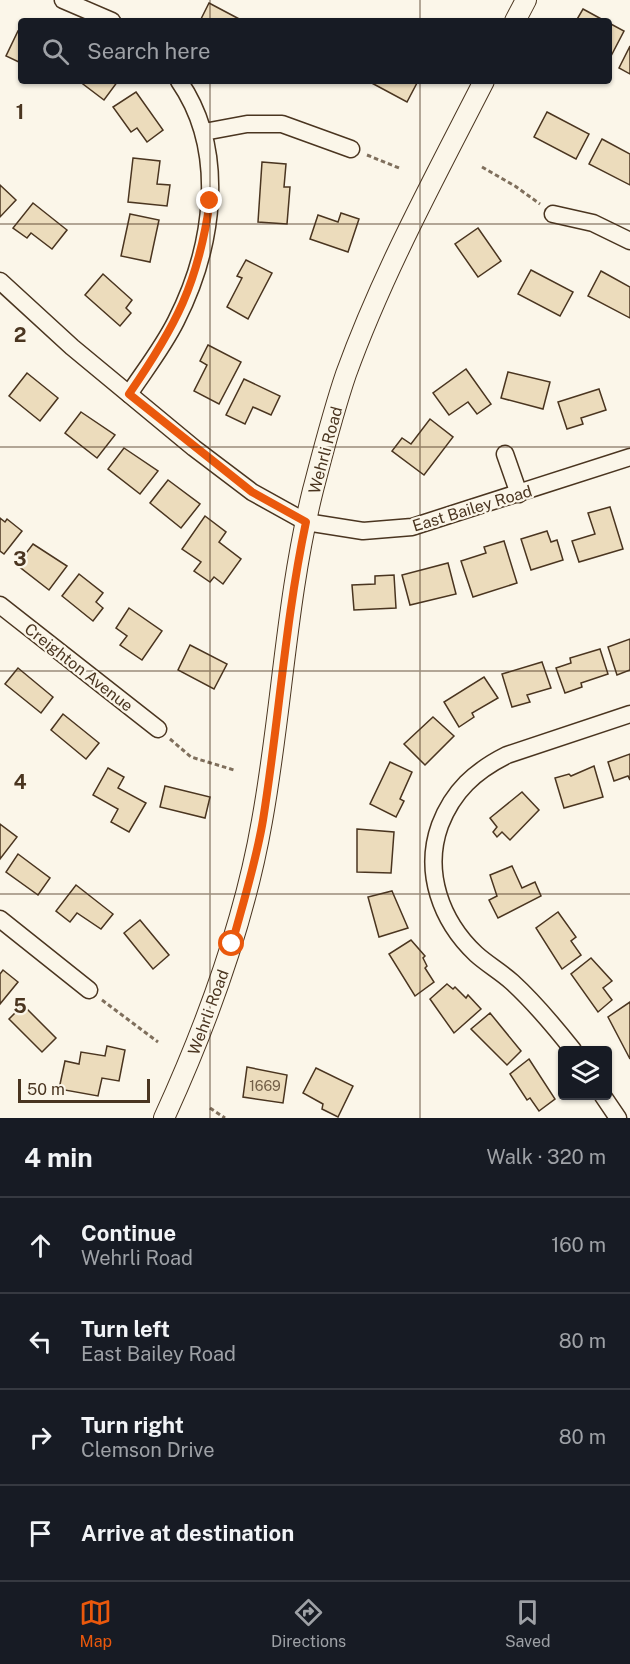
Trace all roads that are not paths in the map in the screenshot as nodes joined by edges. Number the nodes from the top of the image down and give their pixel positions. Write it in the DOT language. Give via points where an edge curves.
graph roads {
  1 [pos="63,0"];
  2 [pos="526,0"];
  3 [pos="105,18"];
  4 [pos="517,18"];
  5 [pos="180,84"];
  6 [pos="483,84"];
  7 [pos="204,132"];
  8 [pos="351,149"];
  9 [pos="553,214"];
  10 [pos="630,241"];
  11 [pos="0,281"];
  12 [pos="129,394"];
  13 [pos="506,454"];
  14 [pos="630,457"];
  15 [pos="519,494"];
  16 [pos="306,522"];
  17 [pos="0,605"];
  18 [pos="630,714"];
  19 [pos="158,729"];
  20 [pos="0,919"];
  21 [pos="89,990"];
  22 [pos="570,1046"];
  23 [pos="606,1100"];
  24 [pos="164,1118"];
  25 [pos="618,1118"];
  1 -- 3 [label="street"];
  2 -- 4 [label="street"];
  5 -- 7 [label="street"];
  6 -- 16 [label="street, Wehrli Road" via="374,304 346,375"];
  7 -- 8 [label="street" via="247,124 282,124"];
  7 -- 12 [label="street" via="209,152 210,201 198,267 176,322"];
  9 -- 10 [label="street" via="592,223"];
  11 -- 12 [label="street, East Bailey Road"];
  12 -- 16 [label="street, East Bailey Road" via="252,492"];
  13 -- 15 [label="street"];
  14 -- 15 [label="street, East Bailey Road"];
  15 -- 16 [label="street, East Bailey Road" via="396,530 363,531"];
  16 -- 24 [label="street, Wehrli Road" via="288,617 277,727 253,864 232,944 205,1022"];
  17 -- 19 [label="street, Creighton Avenue"];
  18 -- 22 [label="street" via="490,764 463,786 448,806 436,837 433,872 438,897 450,922 477,954 542,1011"];
  20 -- 21 [label="street"];
  23 -- 25 [label="street"];
}
